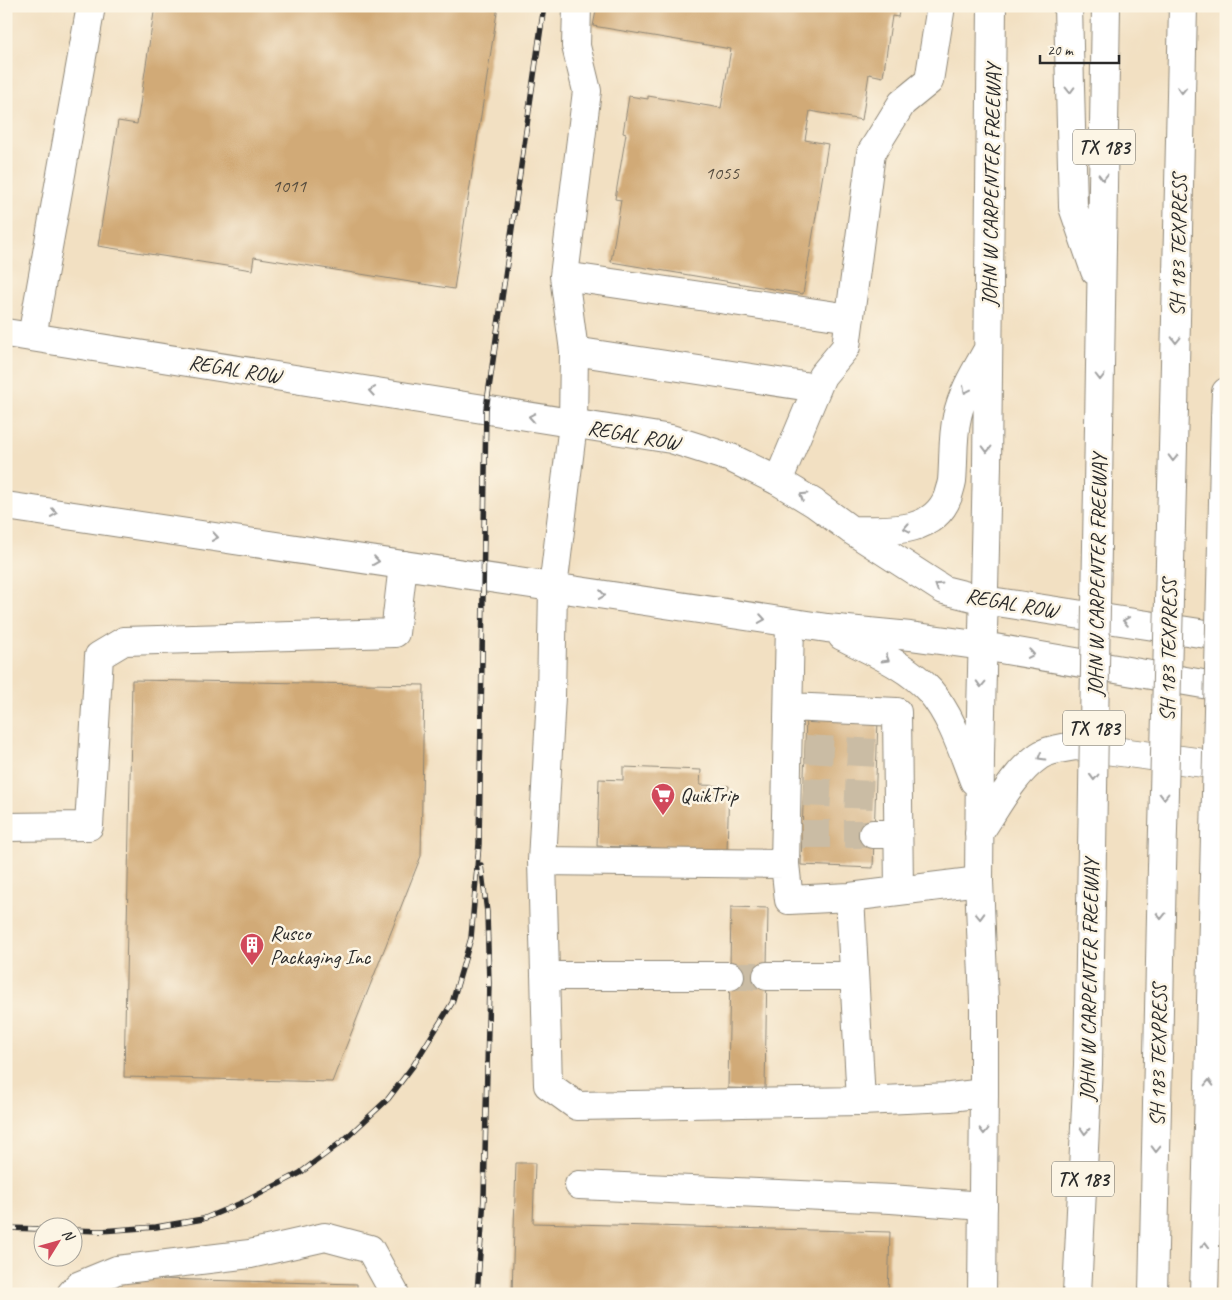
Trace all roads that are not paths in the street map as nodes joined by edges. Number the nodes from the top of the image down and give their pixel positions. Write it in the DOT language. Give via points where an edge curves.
graph roads {
  1 [pos="91,6"];
  2 [pos="577,6"];
  3 [pos="941,6"];
  4 [pos="992,6"];
  5 [pos="1068,6"];
  6 [pos="1106,6"];
  7 [pos="1184,6"];
  8 [pos="564,276"];
  9 [pos="1101,289"];
  10 [pos="850,318"];
  11 [pos="19,335"];
  12 [pos="989,348"];
  13 [pos="574,351"];
  14 [pos="817,388"];
  15 [pos="1226,392"];
  16 [pos="1225,418"];
  17 [pos="573,424"];
  18 [pos="778,481"];
  19 [pos="6,506"];
  20 [pos="851,530"];
  21 [pos="403,565"];
  22 [pos="553,588"];
  23 [pos="984,600"];
  24 [pos="790,623"];
  25 [pos="827,628"];
  26 [pos="1226,637"];
  27 [pos="982,646"];
  28 [pos="1226,688"];
  29 [pos="788,707"];
  30 [pos="1226,766"];
  31 [pos="980,795"];
  32 [pos="6,827"];
  33 [pos="979,833"];
  34 [pos="542,861"];
  35 [pos="785,864"];
  36 [pos="979,881"];
  37 [pos="898,891"];
  38 [pos="850,897"];
  39 [pos="545,976"];
  40 [pos="730,976"];
  41 [pos="767,976"];
  42 [pos="854,976"];
  43 [pos="984,1093"];
  44 [pos="861,1101"];
  45 [pos="579,1185"];
  46 [pos="983,1206"];
  47 [pos="71,1294"];
  48 [pos="395,1294"];
  49 [pos="982,1294"];
  50 [pos="1077,1294"];
  51 [pos="1153,1294"];
  52 [pos="1204,1294"];
  1 -- 11 [label="main road"];
  2 -- 8 [label="main road" via="576,46 587,91"];
  3 -- 10 [label="main road" via="929,81 902,103 871,153"];
  4 -- 12 [label="main road, JOHN W CARPENTER FREEWAY"];
  5 -- 9 [label="main road, one-way" via="1073,207"];
  6 -- 9 [label="main road, JOHN W CARPENTER FREEWAY / TX 183, one-way"];
  7 -- 51 [label="main road, SH 183 TEXPRESS, one-way, bridge"];
  8 -- 10 [label="main road"];
  8 -- 13 [label="main road"];
  9 -- 50 [label="main road, JOHN W CARPENTER FREEWAY / TX 183, one-way, bridge" via="1088,1065"];
  10 -- 14 [label="main road" via="846,347 822,376"];
  17 -- 11 [label="main road, REGAL ROW, one-way"];
  12 -- 20 [label="main road, one-way" via="962,397 956,418 952,485 936,515 899,530"];
  12 -- 23 [label="main road, JOHN W CARPENTER FREEWAY, one-way"];
  13 -- 14 [label="main road"];
  13 -- 17 [label="main road"];
  14 -- 18 [label="main road"];
  15 -- 16 [label="main road"];
  52 -- 16 [label="main road, one-way, bridge"];
  17 -- 18 [label="main road, REGAL ROW" via="671,439 731,458"];
  17 -- 22 [label="main road"];
  20 -- 18 [label="main road, REGAL ROW, one-way"];
  19 -- 21 [label="main road, one-way"];
  23 -- 20 [label="main road, REGAL ROW, one-way" via="944,590"];
  21 -- 22 [label="main road"];
  21 -- 32 [label="main road" via="395,634 124,641 99,656 89,826"];
  22 -- 24 [label="main road, one-way"];
  22 -- 34 [label="main road"];
  26 -- 23 [label="main road, REGAL ROW, one-way"];
  23 -- 27 [label="main road, JOHN W CARPENTER FREEWAY"];
  24 -- 25 [label="main road"];
  24 -- 29 [label="main road"];
  25 -- 27 [label="main road"];
  25 -- 31 [label="main road, one-way" via="879,655 930,691 954,728"];
  27 -- 28 [label="main road, one-way"];
  27 -- 31 [label="main road, JOHN W CARPENTER FREEWAY, one-way"];
  29 -- 35 [label="main road" via="796,749 794,834"];
  29 -- 37 [label="main road" via="897,712 887,754 886,834"];
  30 -- 33 [label="main road, one-way" via="1076,746 1060,749 1040,755 1018,775"];
  31 -- 33 [label="main road, JOHN W CARPENTER FREEWAY"];
  33 -- 36 [label="main road, JOHN W CARPENTER FREEWAY"];
  34 -- 35 [label="main road"];
  34 -- 39 [label="main road"];
  35 -- 38 [label="main road" via="789,900"];
  36 -- 37 [label="main road"];
  36 -- 43 [label="main road, JOHN W CARPENTER FREEWAY, one-way"];
  37 -- 38 [label="main road"];
  38 -- 42 [label="main road"];
  39 -- 40 [label="main road"];
  39 -- 44 [label="main road" via="548,1085 577,1106"];
  41 -- 42 [label="main road"];
  42 -- 44 [label="main road"];
  43 -- 44 [label="main road"];
  43 -- 46 [label="main road, JOHN W CARPENTER FREEWAY, one-way"];
  45 -- 46 [label="main road"];
  46 -- 49 [label="main road, JOHN W CARPENTER FREEWAY"];
  47 -- 48 [label="main road" via="78,1286 117,1270 250,1254 324,1236 370,1249"];
}
